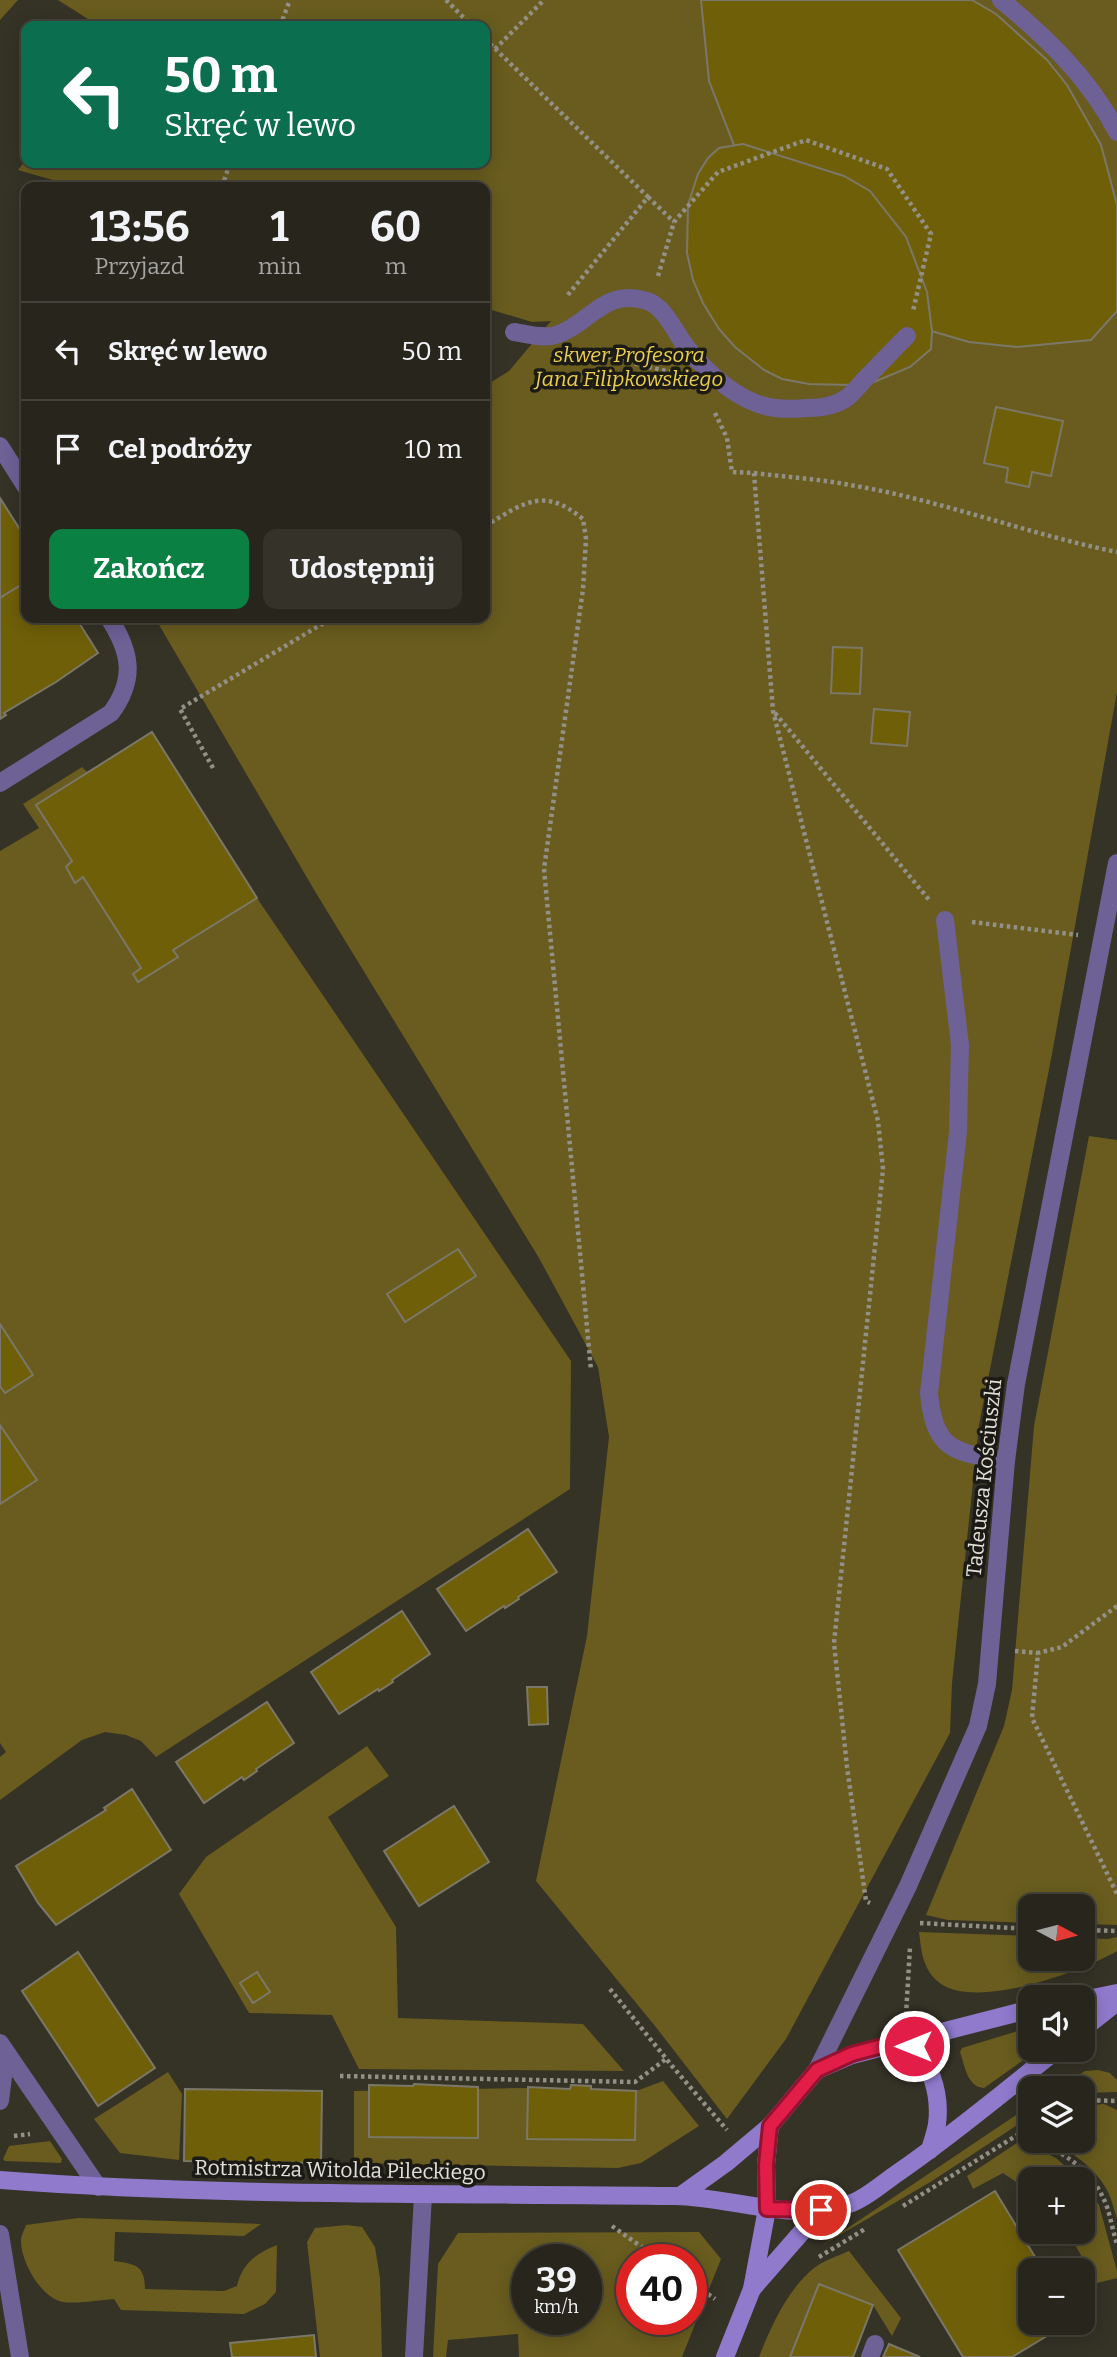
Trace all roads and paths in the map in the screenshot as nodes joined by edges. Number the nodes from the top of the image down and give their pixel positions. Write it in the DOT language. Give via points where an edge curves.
graph roads {
  1 [pos="290,0"];
  2 [pos="446,0"];
  3 [pos="544,0"];
  4 [pos="1001,0"];
  5 [pos="282,21"];
  6 [pos="467,21"];
  7 [pos="490,44"];
  8 [pos="495,49"];
  9 [pos="1117,132"];
  10 [pos="648,197"];
  11 [pos="674,222"];
  12 [pos="650,301"];
  13 [pos="562,302"];
  14 [pos="565,331"];
  15 [pos="514,332"];
  16 [pos="907,335"];
  17 [pos="675,375"];
  18 [pos="711,407"];
  19 [pos="0,446"];
  20 [pos="754,472"];
  21 [pos="21,479"];
  22 [pos="490,523"];
  23 [pos="1117,552"];
  24 [pos="113,623"];
  25 [pos="324,623"];
  26 [pos="773,711"];
  27 [pos="214,768"];
  28 [pos="0,783"];
  29 [pos="1117,863"];
  30 [pos="945,920"];
  31 [pos="1103,938"];
  32 [pos="591,1370"];
  33 [pos="1006,1461"];
  34 [pos="1117,1606"];
  35 [pos="1117,1895"];
  36 [pos="903,1917"];
  37 [pos="1018,1928"];
  38 [pos="1096,1930"];
  39 [pos="1117,1931"];
  40 [pos="610,1989"];
  41 [pos="1117,1993"];
  42 [pos="1095,1998"];
  43 [pos="1117,2002"];
  44 [pos="1018,2012"];
  45 [pos="1095,2019"];
  46 [pos="905,2040"];
  47 [pos="3,2048"];
  48 [pos="666,2059"];
  49 [pos="1042,2062"];
  50 [pos="817,2070"];
  51 [pos="340,2076"];
  52 [pos="1095,2100"];
  53 [pos="0,2101"];
  54 [pos="1117,2101"];
  55 [pos="770,2126"];
  56 [pos="727,2131"];
  57 [pos="1018,2135"];
  58 [pos="930,2150"];
  59 [pos="1059,2153"];
  60 [pos="0,2180"];
  61 [pos="98,2187"];
  62 [pos="423,2195"];
  63 [pos="680,2196"];
  64 [pos="767,2209"];
  65 [pos="821,2210"];
  66 [pos="894,2211"];
  67 [pos="871,2225"];
  68 [pos="612,2226"];
  69 [pos="0,2234"];
  70 [pos="638,2244"];
  71 [pos="1117,2244"];
  72 [pos="817,2258"];
  73 [pos="752,2289"];
  74 [pos="707,2293"];
  75 [pos="715,2299"];
  76 [pos="20,2357"];
  77 [pos="414,2357"];
  78 [pos="725,2357"];
  1 -- 5 [label="path"];
  2 -- 6 [label="path"];
  3 -- 8 [label="path"];
  4 -- 9 [label="street" via="1041,33 1078,74"];
  7 -- 8 [label="path"];
  8 -- 10 [label="path"];
  10 -- 11 [label="path"];
  10 -- 13 [label="path"];
  11 -- 12 [label="path"];
  11 -- 16 [label="path" via="718,172 806,140 887,169 932,234"];
  12 -- 14 [label="street" via="618,299"];
  12 -- 16 [label="street" via="702,366 749,399 773,408 825,407 848,397"];
  14 -- 15 [label="street" via="547,337"];
  14 -- 17 [label="path" via="582,346 612,358"];
  18 -- 20 [label="path" via="727,438 732,472"];
  19 -- 21 [label="street"];
  20 -- 23 [label="path" via="851,485"];
  20 -- 26 [label="path"];
  22 -- 32 [label="path" via="522,504 546,500 567,506 583,519 586,539 544,869"];
  24 -- 28 [label="street" via="128,656 127,679 111,713"];
  25 -- 27 [label="path" via="180,709"];
  26 -- 30 [label="path"];
  26 -- 36 [label="path" via="878,1121 882,1157 880,1217 834,1643 866,1901"];
  29 -- 31 [label="street, Tadeusza Kościuszki"];
  30 -- 31 [label="path"];
  30 -- 33 [label="street" via="960,1045 958,1132 929,1393 931,1415 940,1436 959,1452"];
  31 -- 33 [label="street, Tadeusza Kościuszki" via="1031,1298"];
  33 -- 36 [label="street, Tadeusza Kościuszki" via="987,1684 978,1726"];
  34 -- 35 [label="path" via="1062,1647 1038,1653 1032,1718"];
  36 -- 37 [label="path" via="920,1923"];
  36 -- 46 [label="path"];
  36 -- 50 [label="street, Tadeusza Kościuszki"];
  38 -- 39 [label="path"];
  40 -- 48 [label="path"];
  41 -- 42 [label="street"];
  43 -- 45 [label="street"];
  44 -- 46 [label="street"];
  46 -- 50 [label="street" via="852,2054"];
  46 -- 58 [label="street" via="922,2056 935,2090 937,2122"];
  47 -- 53 [label="street"];
  47 -- 61 [label="street"];
  48 -- 51 [label="path" via="635,2082"];
  48 -- 56 [label="path"];
  49 -- 58 [label="street"];
  50 -- 55 [label="street"];
  52 -- 54 [label="path"];
  55 -- 63 [label="street"];
  55 -- 64 [label="street"];
  57 -- 66 [label="path"];
  58 -- 65 [label="street" via="854,2203"];
  59 -- 71 [label="path" via="1093,2181 1106,2204"];
  60 -- 61 [label="street, Rotmistrza Witolda Pileckiego"];
  61 -- 62 [label="street, Rotmistrza Witolda Pileckiego"];
  62 -- 63 [label="street, Rotmistrza Witolda Pileckiego"];
  62 -- 77 [label="street"];
  63 -- 64 [label="street, Rotmistrza Witolda Pileckiego"];
  64 -- 65 [label="street"];
  64 -- 73 [label="street"];
  65 -- 73 [label="street"];
  67 -- 72 [label="path"];
  68 -- 70 [label="path"];
  69 -- 76 [label="street"];
  73 -- 78 [label="street"];
  74 -- 75 [label="path"];
}
